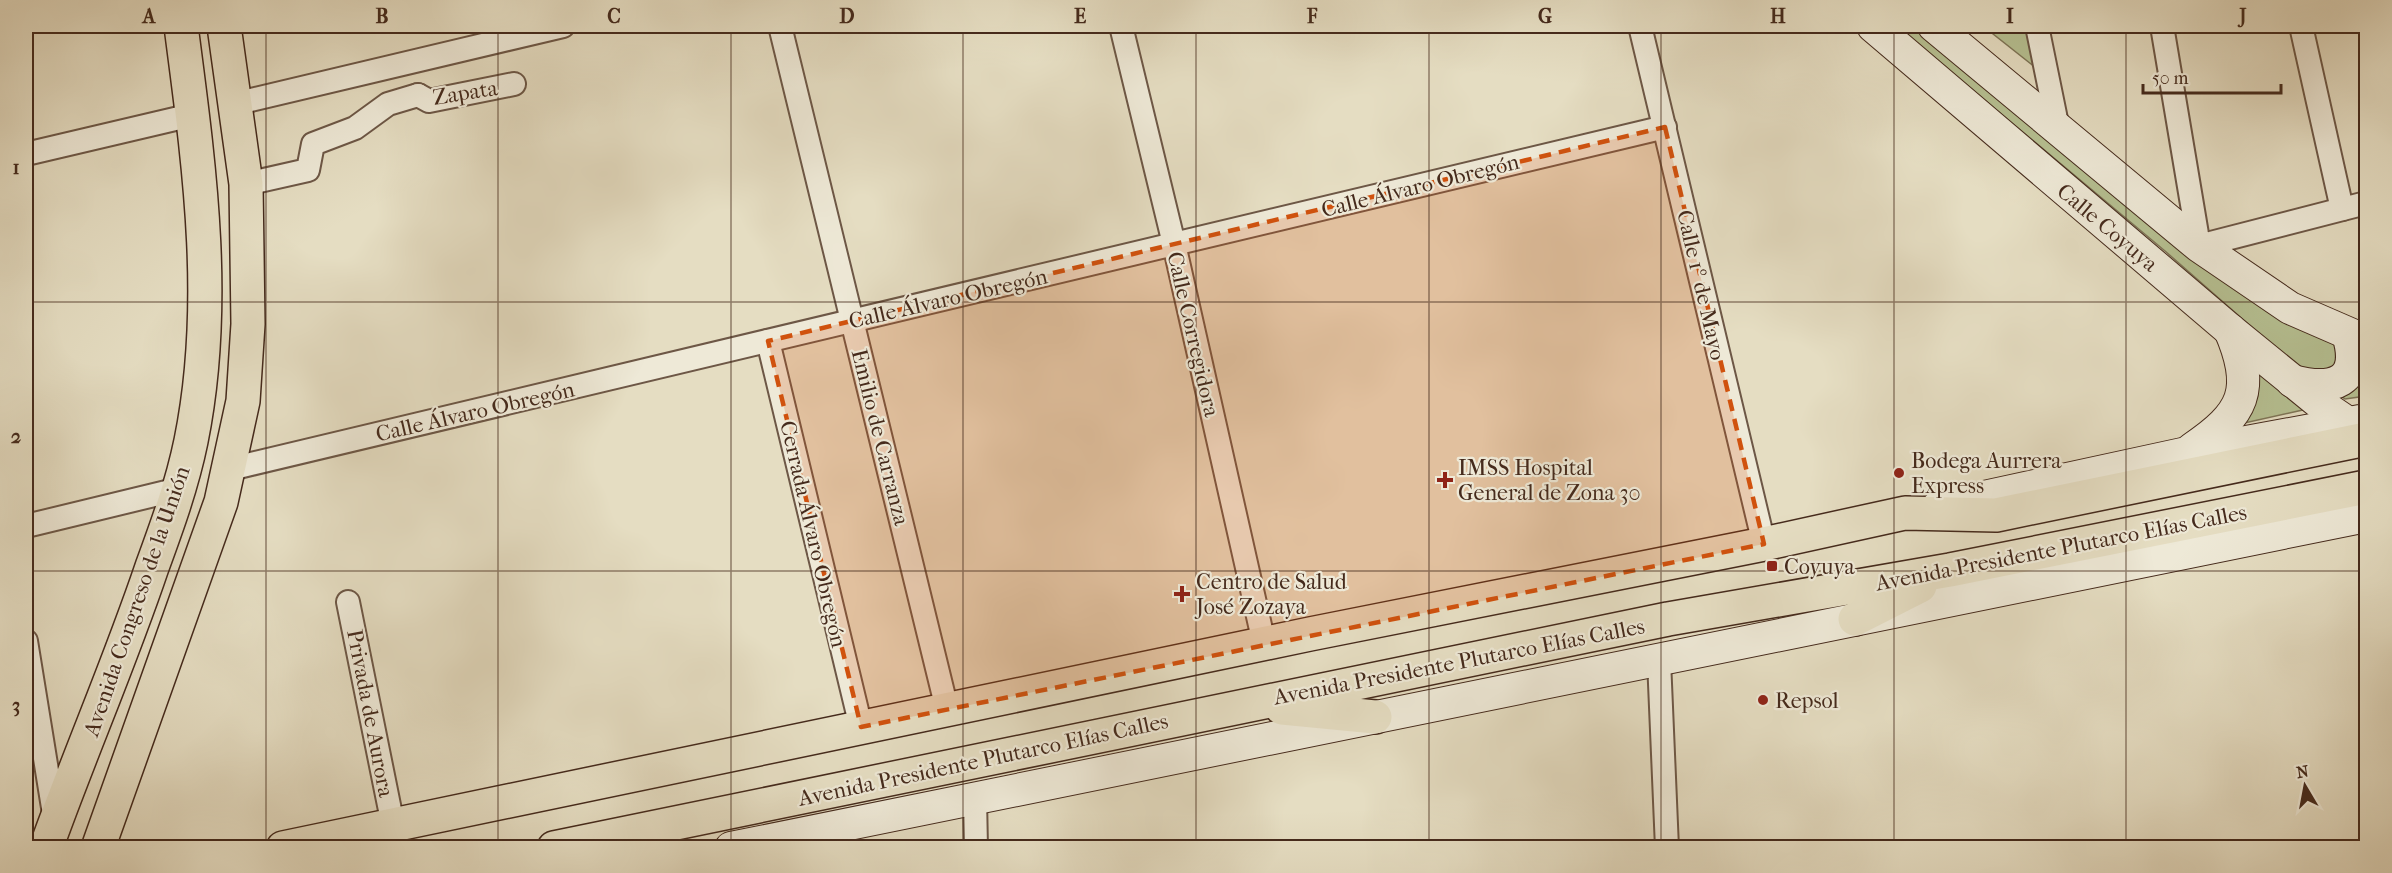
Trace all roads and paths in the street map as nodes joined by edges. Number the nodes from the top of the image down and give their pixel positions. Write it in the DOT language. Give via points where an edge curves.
graph roads {
  1 [pos="181,26"];
  2 [pos="224,26"];
  3 [pos="780,26"];
  4 [pos="1121,26"];
  5 [pos="1640,26"];
  6 [pos="1873,26"];
  7 [pos="1934,26"];
  8 [pos="2037,26"];
  9 [pos="2162,26"];
  10 [pos="2301,26"];
  11 [pos="554,27"];
  12 [pos="412,61"];
  13 [pos="514,84"];
  14 [pos="418,95"];
  15 [pos="234,104"];
  16 [pos="192,115"];
  17 [pos="1665,127"];
  18 [pos="2058,129"];
  19 [pos="26,154"];
  20 [pos="246,184"];
  21 [pos="2367,203"];
  22 [pos="2342,208"];
  23 [pos="1174,244"];
  24 [pos="2199,246"];
  25 [pos="854,321"];
  26 [pos="2230,330"];
  27 [pos="2357,338"];
  28 [pos="768,341"];
  29 [pos="2292,381"];
  30 [pos="2360,427"];
  31 [pos="2187,453"];
  32 [pos="230,468"];
  33 [pos="2367,486"];
  34 [pos="179,489"];
  35 [pos="1905,513"];
  36 [pos="2367,516"];
  37 [pos="26,525"];
  38 [pos="1764,544"];
  39 [pos="1963,568"];
  40 [pos="141,600"];
  41 [pos="348,602"];
  42 [pos="182,615"];
  43 [pos="1855,619"];
  44 [pos="26,641"];
  45 [pos="1264,643"];
  46 [pos="1659,660"];
  47 [pos="1247,704"];
  48 [pos="947,709"];
  49 [pos="1375,717"];
  50 [pos="861,727"];
  51 [pos="975,798"];
  52 [pos="393,825"];
  53 [pos="50,834"];
  54 [pos="98,848"];
  55 [pos="283,848"];
  56 [pos="554,848"];
  57 [pos="731,848"];
  58 [pos="976,848"];
  59 [pos="1667,848"];
  1 -- 16 [label="main road, Avenida Congreso de la Unión"];
  2 -- 15 [label="main road, Avenida Congreso de la Unión"];
  3 -- 25 [label="street, Emilio de Carranza"];
  4 -- 23 [label="street, Calle Corregidora"];
  5 -- 17 [label="street, Calle 1º de Mayo"];
  6 -- 26 [label="street, Calle Coyuya"];
  7 -- 18 [label="street, Calle Coyuya"];
  8 -- 18 [label="street"];
  9 -- 24 [label="street"];
  10 -- 22 [label="street"];
  11 -- 12 [label="street"];
  12 -- 14 [label="street"];
  12 -- 15 [label="street"];
  13 -- 14 [label="street, Zapata" via="429,101"];
  14 -- 20 [label="street" via="388,104 355,128 313,144 308,170"];
  15 -- 20 [label="main road, Avenida Congreso de la Unión"];
  16 -- 19 [label="street"];
  16 -- 34 [label="main road, Avenida Congreso de la Unión" via="206,261 204,330 191,440"];
  17 -- 23 [label="street, Calle Álvaro Obregón"];
  17 -- 38 [label="street, Calle 1º de Mayo"];
  18 -- 24 [label="street, Calle Coyuya"];
  20 -- 32 [label="main road, Avenida Congreso de la Unión" via="248,324 243,401"];
  21 -- 22 [label="street"];
  22 -- 24 [label="street"];
  23 -- 25 [label="street, Calle Álvaro Obregón"];
  23 -- 45 [label="street, Calle Corregidora"];
  24 -- 27 [label="street, Calle Coyuya" via="2290,308"];
  25 -- 28 [label="street, Calle Álvaro Obregón"];
  25 -- 48 [label="street, Emilio de Carranza"];
  26 -- 29 [label="street, Calle Coyuya"];
  26 -- 31 [label="street" via="2242,367 2239,404 2226,424"];
  27 -- 29 [label="street" via="2348,374 2336,382 2317,387"];
  28 -- 32 [label="street, Calle Álvaro Obregón"];
  28 -- 50 [label="street, Cerrada Álvaro Obregón"];
  29 -- 30 [label="street, Calle Coyuya"];
  30 -- 31 [label="street, Avenida Presidente Plutarco Elías Calles"];
  30 -- 35 [label="main road, Avenida Presidente Plutarco Elías Calles" via="1996,515"];
  31 -- 35 [label="street, Avenida Presidente Plutarco Elías Calles"];
  32 -- 42 [label="main road, Avenida Congreso de la Unión"];
  33 -- 39 [label="main road, Avenida Presidente Plutarco Elías Calles"];
  34 -- 37 [label="street"];
  34 -- 40 [label="main road, Avenida Congreso de la Unión"];
  35 -- 38 [label="main road, Avenida Presidente Plutarco Elías Calles"];
  36 -- 43 [label="street, Avenida Presidente Plutarco Elías Calles"];
  38 -- 45 [label="main road, Avenida Presidente Plutarco Elías Calles"];
  39 -- 43 [label="main road"];
  39 -- 47 [label="main road, Avenida Presidente Plutarco Elías Calles" via="1668,619"];
  40 -- 42 [label="main road"];
  40 -- 53 [label="main road, Avenida Congreso de la Unión"];
  41 -- 52 [label="street, Privada de Aurora"];
  42 -- 54 [label="main road, Avenida Congreso de la Unión"];
  43 -- 46 [label="street, Avenida Presidente Plutarco Elías Calles"];
  44 -- 53 [label="street"];
  45 -- 48 [label="main road, Avenida Presidente Plutarco Elías Calles"];
  46 -- 49 [label="street, Avenida Presidente Plutarco Elías Calles"];
  46 -- 59 [label="street"];
  47 -- 49 [label="main road"];
  47 -- 56 [label="main road, Avenida Presidente Plutarco Elías Calles"];
  48 -- 50 [label="main road, Avenida Presidente Plutarco Elías Calles"];
  49 -- 51 [label="street, Avenida Presidente Plutarco Elías Calles"];
  50 -- 52 [label="main road, Avenida Presidente Plutarco Elías Calles"];
  51 -- 57 [label="street, Avenida Presidente Plutarco Elías Calles"];
  51 -- 58 [label="street"];
  52 -- 55 [label="main road, Avenida Presidente Plutarco Elías Calles"];
}
